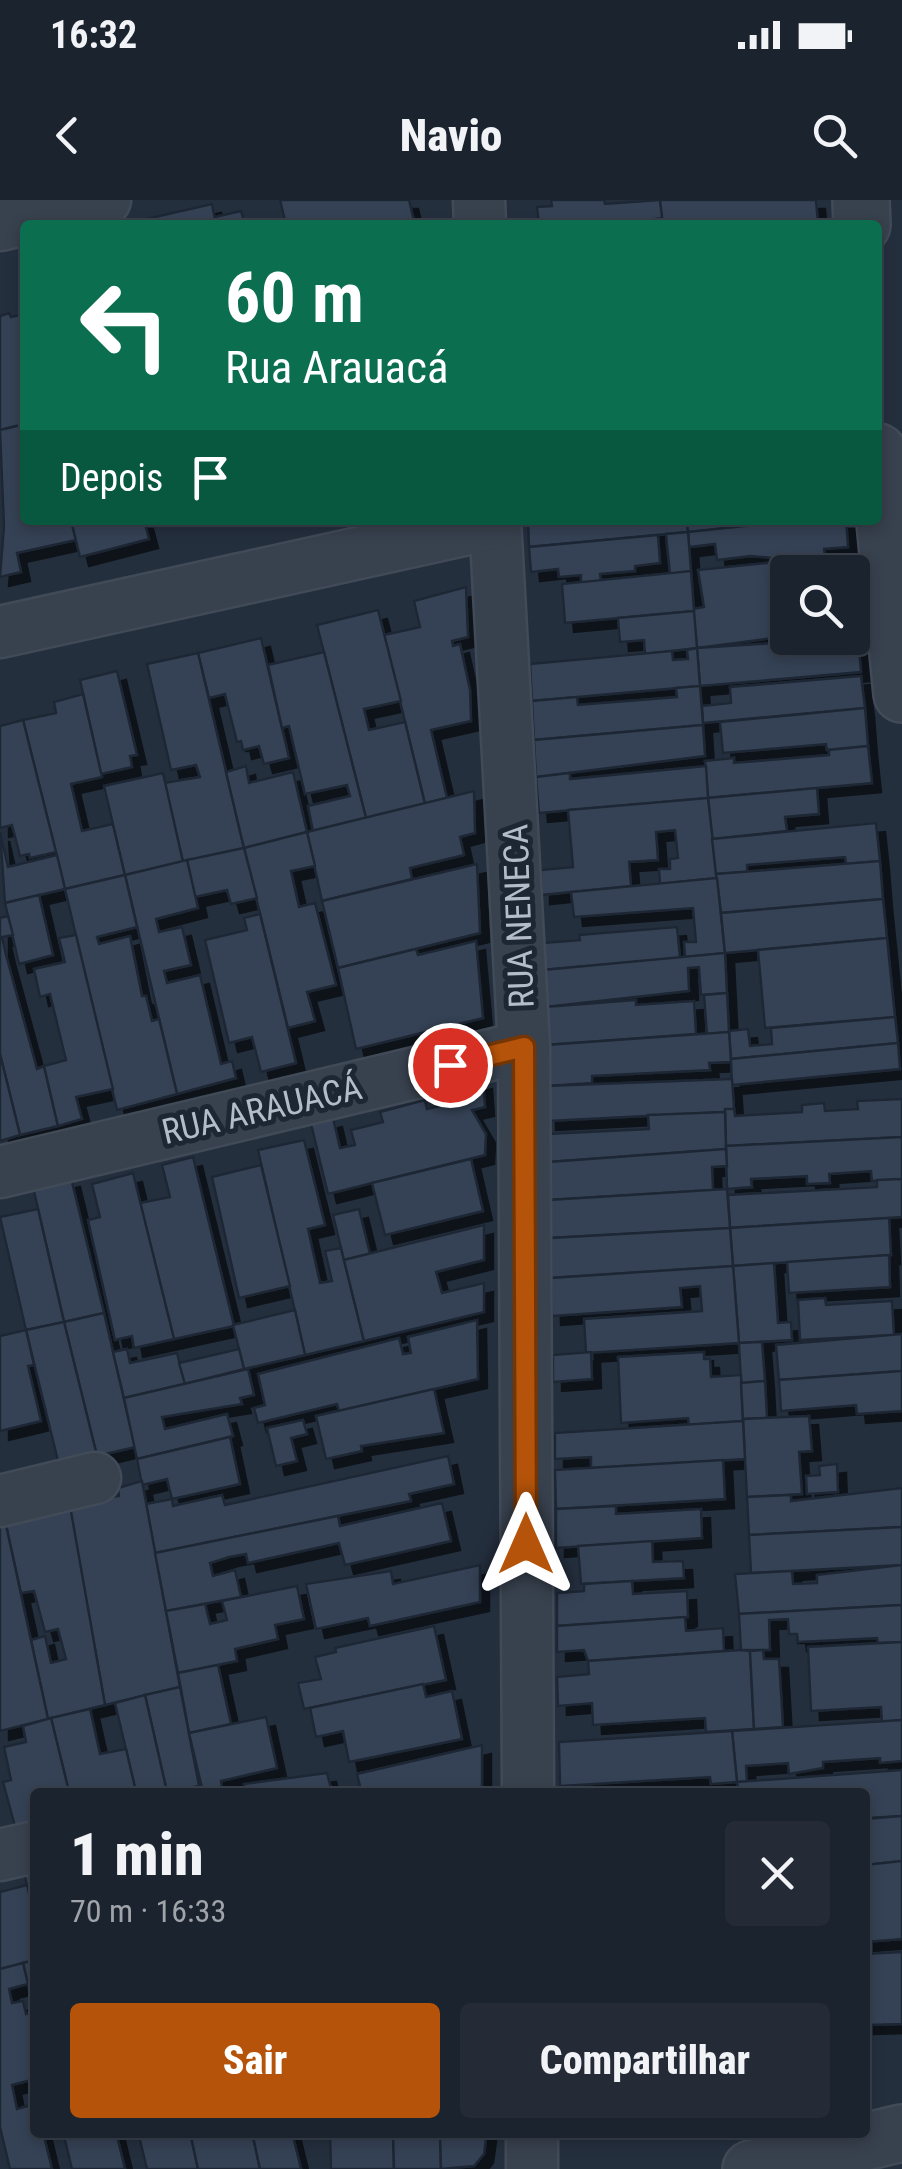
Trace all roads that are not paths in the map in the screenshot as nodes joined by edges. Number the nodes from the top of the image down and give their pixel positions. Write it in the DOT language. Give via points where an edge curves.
graph roads {
  1 [pos="105,200"];
  2 [pos="21,220"];
  3 [pos="882,492"];
  4 [pos="482,525"];
  5 [pos="495,525"];
  6 [pos="0,632"];
  7 [pos="902,694"];
  8 [pos="524,1047"];
  9 [pos="0,1172"];
  10 [pos="95,1478"];
  11 [pos="0,1501"];
  12 [pos="528,1788"];
  13 [pos="30,1847"];
  14 [pos="0,1854"];
  15 [pos="902,2134"];
  16 [pos="532,2138"];
  17 [pos="532,2169"];
  18 [pos="750,2169"];
  1 -- 2 [label="street"];
  3 -- 7 [label="street"];
  4 -- 6 [label="street"];
  5 -- 8 [label="street, RUA NENECA"];
  8 -- 9 [label="street, RUA ARAUACÁ"];
  8 -- 12 [label="street, RUA NENECA"];
  10 -- 11 [label="street"];
  13 -- 14 [label="street"];
  15 -- 18 [label="street"];
  16 -- 17 [label="street"];
}
